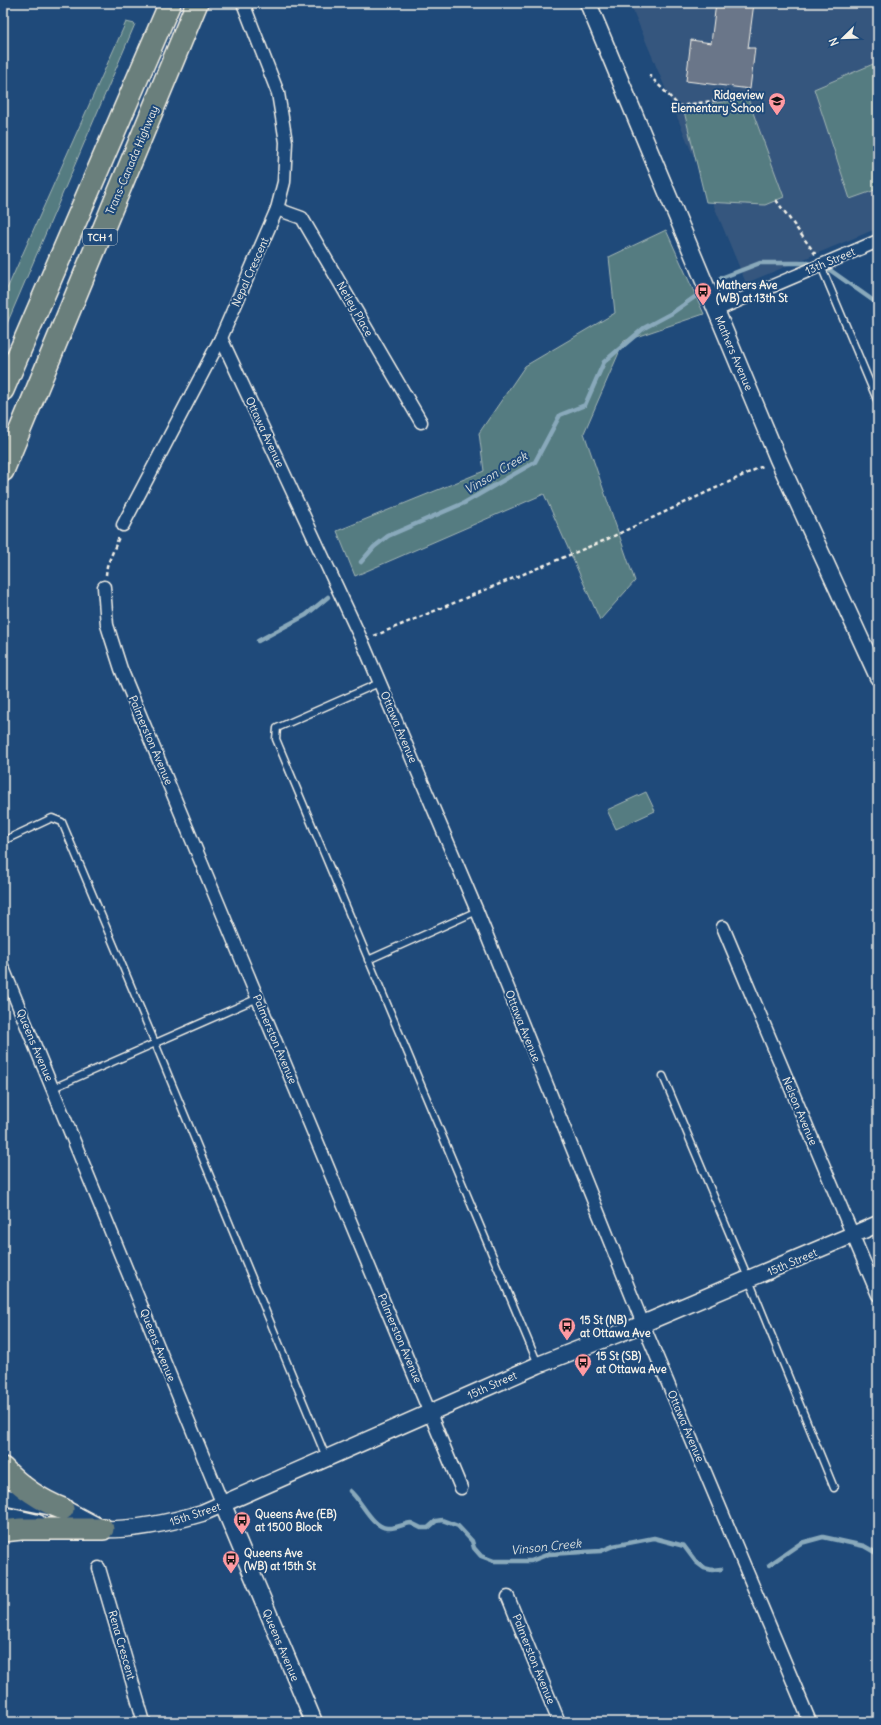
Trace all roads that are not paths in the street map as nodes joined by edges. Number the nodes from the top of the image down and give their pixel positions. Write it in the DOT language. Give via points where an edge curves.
graph roads {
  1 [pos="170,3"];
  2 [pos="197,3"];
  3 [pos="243,3"];
  4 [pos="588,3"];
  5 [pos="277,209"];
  6 [pos="878,241"];
  7 [pos="820,266"];
  8 [pos="716,310"];
  9 [pos="221,338"];
  10 [pos="3,390"];
  11 [pos="878,402"];
  12 [pos="28,408"];
  13 [pos="421,422"];
  14 [pos="3,471"];
  15 [pos="3,489"];
  16 [pos="123,525"];
  17 [pos="104,587"];
  18 [pos="878,677"];
  19 [pos="380,683"];
  20 [pos="3,841"];
  21 [pos="477,911"];
  22 [pos="723,927"];
  23 [pos="368,960"];
  24 [pos="3,968"];
  25 [pos="258,998"];
  26 [pos="155,1042"];
  27 [pos="663,1076"];
  28 [pos="53,1088"];
  29 [pos="878,1224"];
  30 [pos="853,1236"];
  31 [pos="749,1280"];
  32 [pos="878,1295"];
  33 [pos="644,1324"];
  34 [pos="538,1365"];
  35 [pos="431,1412"];
  36 [pos="326,1458"];
  37 [pos="3,1468"];
  38 [pos="461,1488"];
  39 [pos="834,1488"];
  40 [pos="3,1496"];
  41 [pos="223,1505"];
  42 [pos="63,1509"];
  43 [pos="3,1515"];
  44 [pos="103,1529"];
  45 [pos="3,1531"];
  46 [pos="99,1568"];
  47 [pos="508,1597"];
  48 [pos="144,1722"];
  49 [pos="314,1722"];
  50 [pos="559,1722"];
  51 [pos="810,1722"];
  1 -- 10 [label="highway, TCH 1"];
  2 -- 12 [label="highway, Trans-Canada Highway / TCH 1"];
  3 -- 5 [label="street, Nepal Crescent" via="278,93 286,142 284,182"];
  4 -- 8 [label="main road, Mathers Avenue"];
  5 -- 9 [label="street, Nepal Crescent"];
  5 -- 13 [label="street, Netley Place" via="302,218"];
  6 -- 7 [label="street, 13th Street"];
  7 -- 8 [label="street, 13th Street"];
  7 -- 11 [label="lane"];
  8 -- 18 [label="main road, Mathers Avenue" via="778,459"];
  9 -- 16 [label="street, Nepal Crescent"];
  9 -- 19 [label="street, Ottawa Avenue"];
  12 -- 14 [label="highway, Trans-Canada Highway / TCH 1"];
  12 -- 15 [label="highway"];
  17 -- 25 [label="street, Palmerston Avenue" via="107,625 121,669"];
  19 -- 21 [label="street, Ottawa Avenue"];
  19 -- 23 [label="lane" via="277,728 276,739"];
  20 -- 26 [label="lane" via="52,818 62,822"];
  21 -- 23 [label="lane"];
  21 -- 33 [label="street, Ottawa Avenue"];
  22 -- 30 [label="street, Nelson Avenue"];
  23 -- 34 [label="lane"];
  24 -- 28 [label="street, Queens Avenue"];
  25 -- 26 [label="lane"];
  25 -- 35 [label="street, Palmerston Avenue"];
  26 -- 28 [label="lane"];
  26 -- 36 [label="lane"];
  27 -- 31 [label="lane"];
  28 -- 41 [label="street, Queens Avenue"];
  29 -- 30 [label="main road, 15th Street"];
  30 -- 31 [label="main road, 15th Street"];
  30 -- 32 [label="street, Nelson Avenue"];
  31 -- 33 [label="main road, 15th Street"];
  31 -- 39 [label="lane"];
  33 -- 34 [label="main road, 15th Street"];
  33 -- 51 [label="street, Ottawa Avenue"];
  34 -- 35 [label="main road, 15th Street"];
  35 -- 36 [label="main road, 15th Street"];
  35 -- 38 [label="street, Palmerston Avenue"];
  36 -- 41 [label="main road, 15th Street"];
  37 -- 42 [label="highway" via="14,1480 36,1496"];
  40 -- 42 [label="main road, 15th Street"];
  41 -- 44 [label="main road, 15th Street" via="156,1526"];
  41 -- 49 [label="main road, Queens Avenue"];
  42 -- 44 [label="main road, 15th Street"];
  43 -- 44 [label="main road, 15th Street" via="46,1525"];
  44 -- 45 [label="highway"];
  46 -- 48 [label="street, Rena Crescent"];
  47 -- 50 [label="street, Palmerston Avenue"];
}
